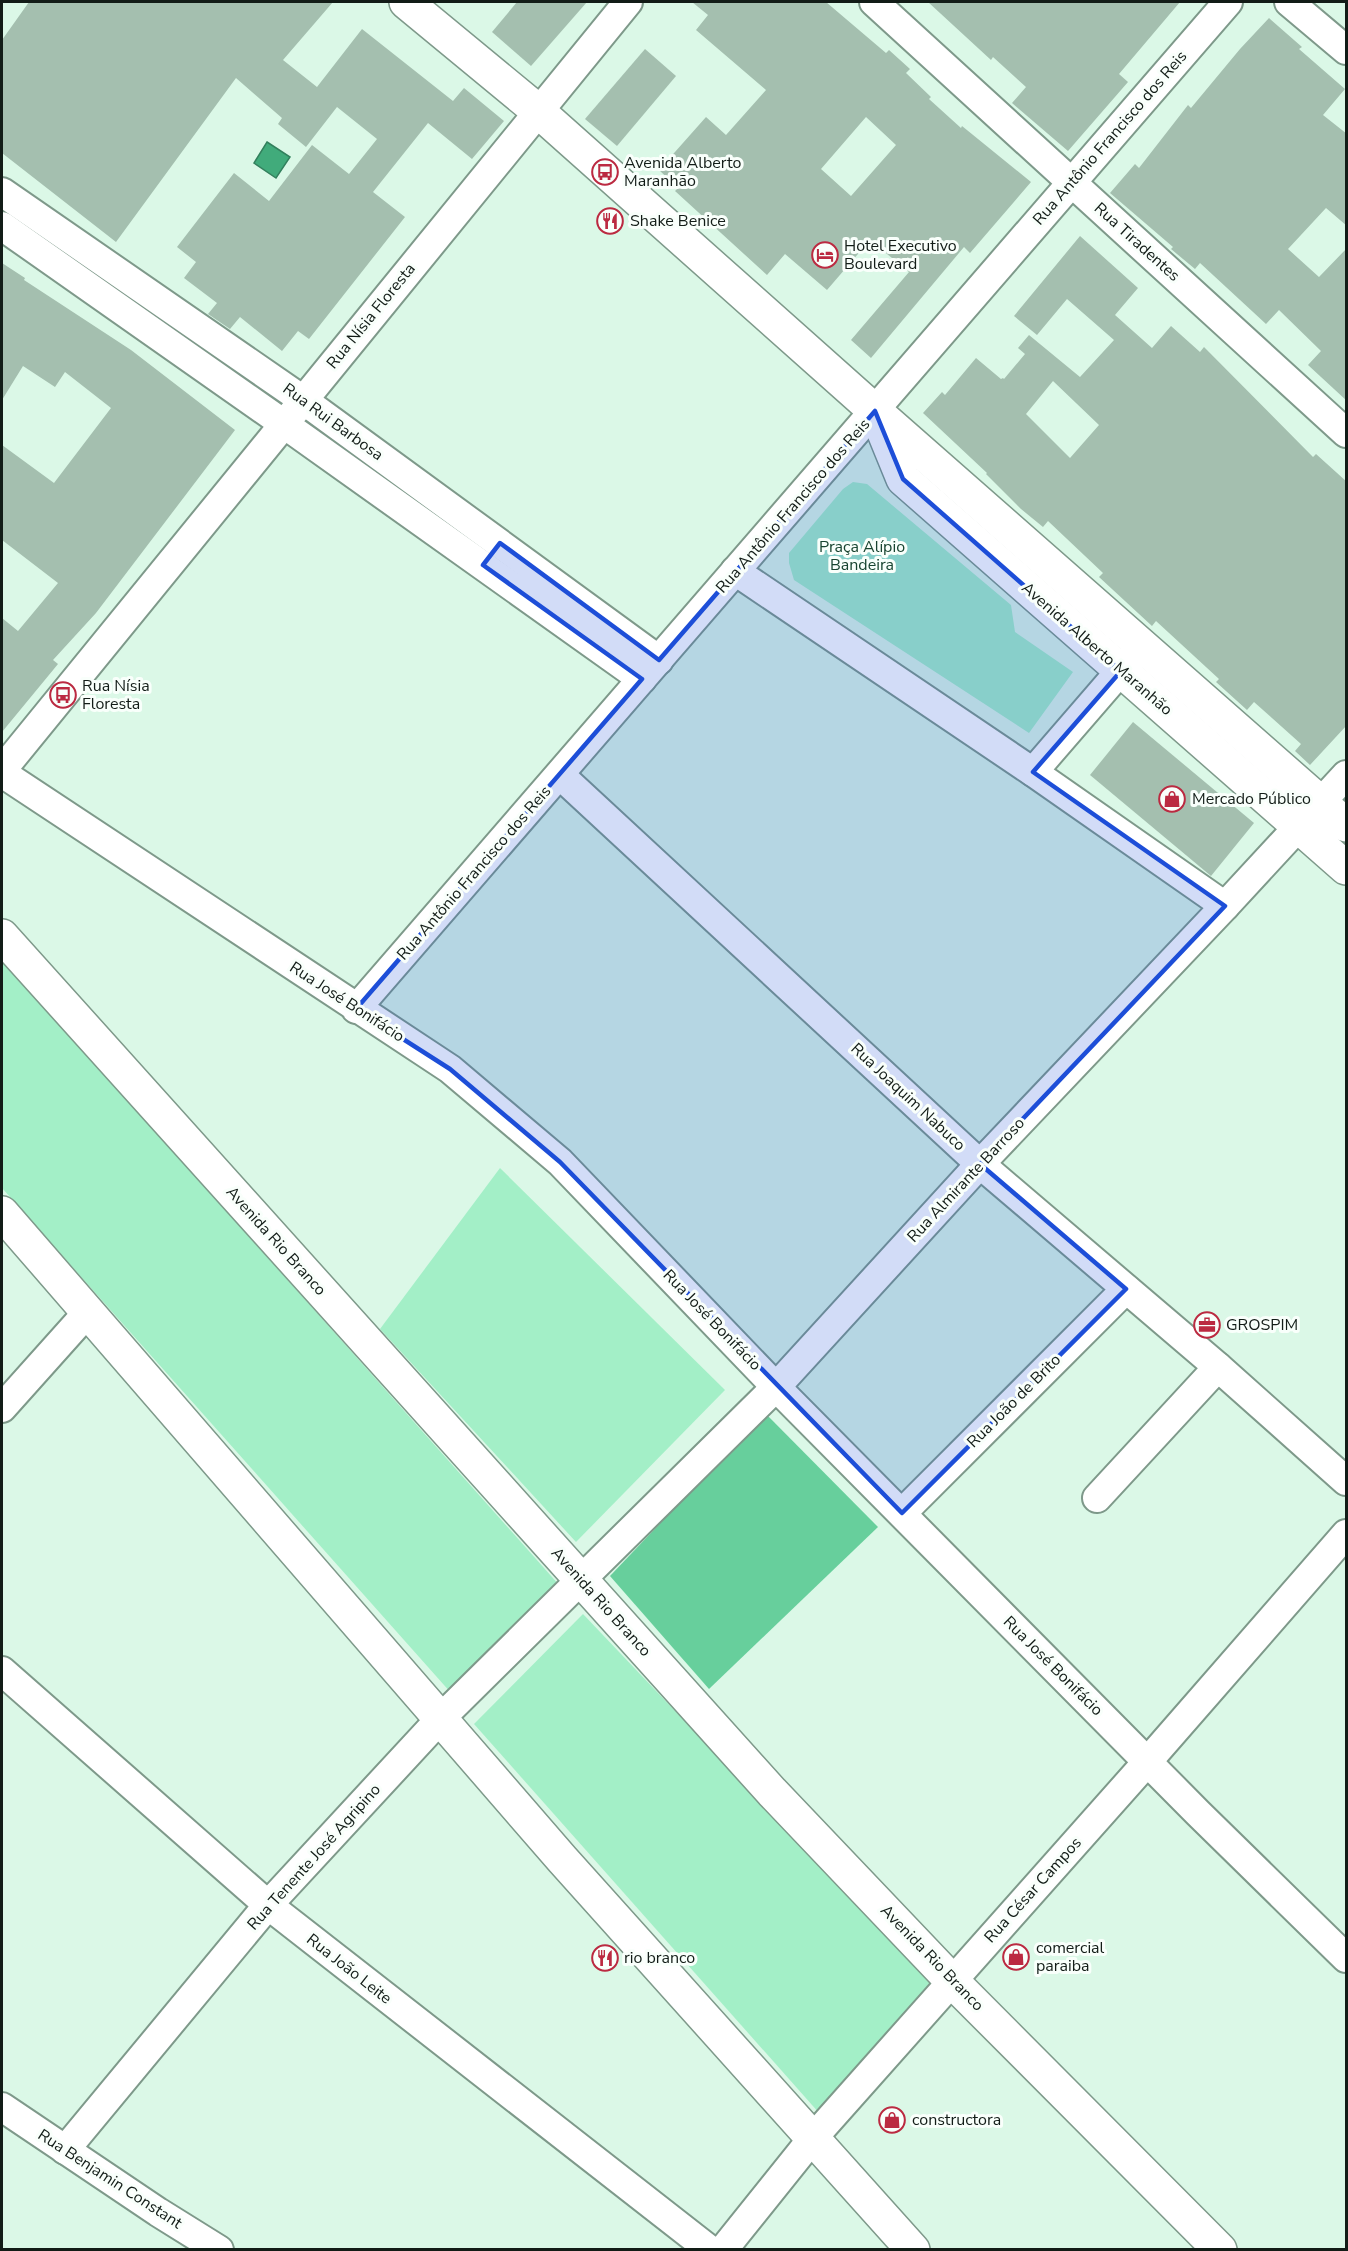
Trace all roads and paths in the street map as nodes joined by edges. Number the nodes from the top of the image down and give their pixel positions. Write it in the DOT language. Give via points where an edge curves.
graph roads {
  1 [pos="406,2"];
  2 [pos="628,2"];
  3 [pos="873,2"];
  4 [pos="1228,2"];
  5 [pos="1288,2"];
  6 [pos="1347,50"];
  7 [pos="538,111"];
  8 [pos="1072,183"];
  9 [pos="2,192"];
  10 [pos="2,226"];
  11 [pos="153,297"];
  12 [pos="136,320"];
  13 [pos="303,400"];
  14 [pos="875,411"];
  15 [pos="284,424"];
  16 [pos="1347,433"];
  17 [pos="491,554"];
  18 [pos="735,572"];
  19 [pos="1143,645"];
  20 [pos="651,669"];
  21 [pos="1121,671"];
  22 [pos="2,771"];
  23 [pos="1033,772"];
  24 [pos="560,775"];
  25 [pos="1347,775"];
  26 [pos="1310,814"];
  27 [pos="1347,825"];
  28 [pos="1347,868"];
  29 [pos="1225,906"];
  30 [pos="2,936"];
  31 [pos="356,1009"];
  32 [pos="980,1164"];
  33 [pos="2,1213"];
  34 [pos="1126,1289"];
  35 [pos="87,1313"];
  36 [pos="1218,1367"];
  37 [pos="776,1387"];
  38 [pos="2,1408"];
  39 [pos="1347,1481"];
  40 [pos="1097,1498"];
  41 [pos="902,1513"];
  42 [pos="1347,1534"];
  43 [pos="581,1580"];
  44 [pos="2,1671"];
  45 [pos="441,1718"];
  46 [pos="1148,1761"];
  47 [pos="268,1905"];
  48 [pos="1347,1958"];
  49 [pos="952,1981"];
  50 [pos="2,2107"];
  51 [pos="812,2139"];
  52 [pos="65,2150"];
  53 [pos="219,2250"];
  54 [pos="710,2250"];
  55 [pos="723,2250"];
  56 [pos="914,2250"];
  57 [pos="1220,2250"];
  1 -- 7 [label="main road, Avenida Alberto Maranhão"];
  2 -- 7 [label="street, Rua Nísia Floresta"];
  3 -- 8 [label="street, Rua Tiradentes"];
  4 -- 8 [label="street, Rua Antônio Francisco dos Reis"];
  5 -- 6 [label="street"];
  7 -- 13 [label="street, Rua Nísia Floresta"];
  7 -- 14 [label="main road, Avenida Alberto Maranhão"];
  8 -- 14 [label="street, Rua Antônio Francisco dos Reis"];
  8 -- 16 [label="street, Rua Tiradentes"];
  9 -- 11 [label="street, Rua Rui Barbosa"];
  10 -- 12 [label="street, Rua Rui Barbosa"];
  11 -- 12 [label="street"];
  11 -- 13 [label="street, Rua Rui Barbosa"];
  12 -- 15 [label="street, Rua Rui Barbosa"];
  13 -- 15 [label="street, Rua Nísia Floresta"];
  13 -- 17 [label="street, Rua Rui Barbosa"];
  14 -- 18 [label="street, Rua Antônio Francisco dos Reis"];
  14 -- 19 [label="main road, Avenida Alberto Maranhão"];
  14 -- 21 [label="main road, Avenida Alberto Maranhão" via="903,480"];
  15 -- 17 [label="street, Rua Rui Barbosa"];
  15 -- 22 [label="street, Rua Nísia Floresta"];
  17 -- 20 [label="street, Rua Rui Barbosa"];
  18 -- 20 [label="street, Rua Antônio Francisco dos Reis"];
  18 -- 23 [label="street"];
  19 -- 21 [label="street"];
  19 -- 26 [label="main road, Avenida Alberto Maranhão"];
  20 -- 24 [label="street, Rua Antônio Francisco dos Reis"];
  21 -- 23 [label="street"];
  21 -- 26 [label="main road, Avenida Alberto Maranhão"];
  22 -- 31 [label="street, Rua José Bonifácio"];
  23 -- 29 [label="street"];
  24 -- 31 [label="street, Rua Antônio Francisco dos Reis"];
  24 -- 32 [label="street, Rua Joaquim Nabuco"];
  25 -- 26 [label="street, Rua Almirante Barroso"];
  26 -- 27 [label="main road, Avenida Alberto Maranhão"];
  26 -- 28 [label="main road, Avenida Alberto Maranhão"];
  26 -- 29 [label="street, Rua Almirante Barroso"];
  29 -- 32 [label="street, Rua Almirante Barroso"];
  30 -- 43 [label="main road, Avenida Rio Branco"];
  31 -- 37 [label="street, Rua José Bonifácio" via="450,1070 560,1162"];
  32 -- 34 [label="street, Rua Joaquim Nabuco"];
  32 -- 37 [label="street, Rua Almirante Barroso"];
  33 -- 35 [label="main road"];
  34 -- 36 [label="street, Rua Joaquim Nabuco"];
  34 -- 41 [label="street, Rua João de Brito"];
  35 -- 38 [label="street"];
  35 -- 45 [label="main road"];
  36 -- 39 [label="street, Rua Joaquim Nabuco"];
  36 -- 40 [label="street"];
  37 -- 41 [label="street, Rua José Bonifácio"];
  37 -- 43 [label="street, Rua Almirante Barroso"];
  41 -- 46 [label="street, Rua José Bonifácio"];
  42 -- 46 [label="street, Rua César Campos"];
  43 -- 45 [label="street, Rua Tenente José Agripino"];
  43 -- 49 [label="main road, Avenida Rio Branco" via="772,1792"];
  44 -- 47 [label="street, Rua João Leite"];
  45 -- 47 [label="street, Rua Tenente José Agripino"];
  45 -- 51 [label="main road"];
  46 -- 48 [label="street, Rua José Bonifácio"];
  46 -- 49 [label="street, Rua César Campos"];
  47 -- 52 [label="street, Rua Tenente José Agripino"];
  47 -- 54 [label="street, Rua João Leite"];
  49 -- 51 [label="street, Rua César Campos"];
  49 -- 57 [label="main road, Avenida Rio Branco"];
  50 -- 52 [label="street, Rua Benjamin Constant"];
  51 -- 55 [label="street, Rua César Campos"];
  51 -- 56 [label="main road"];
  52 -- 53 [label="street, Rua Benjamin Constant"];
}
